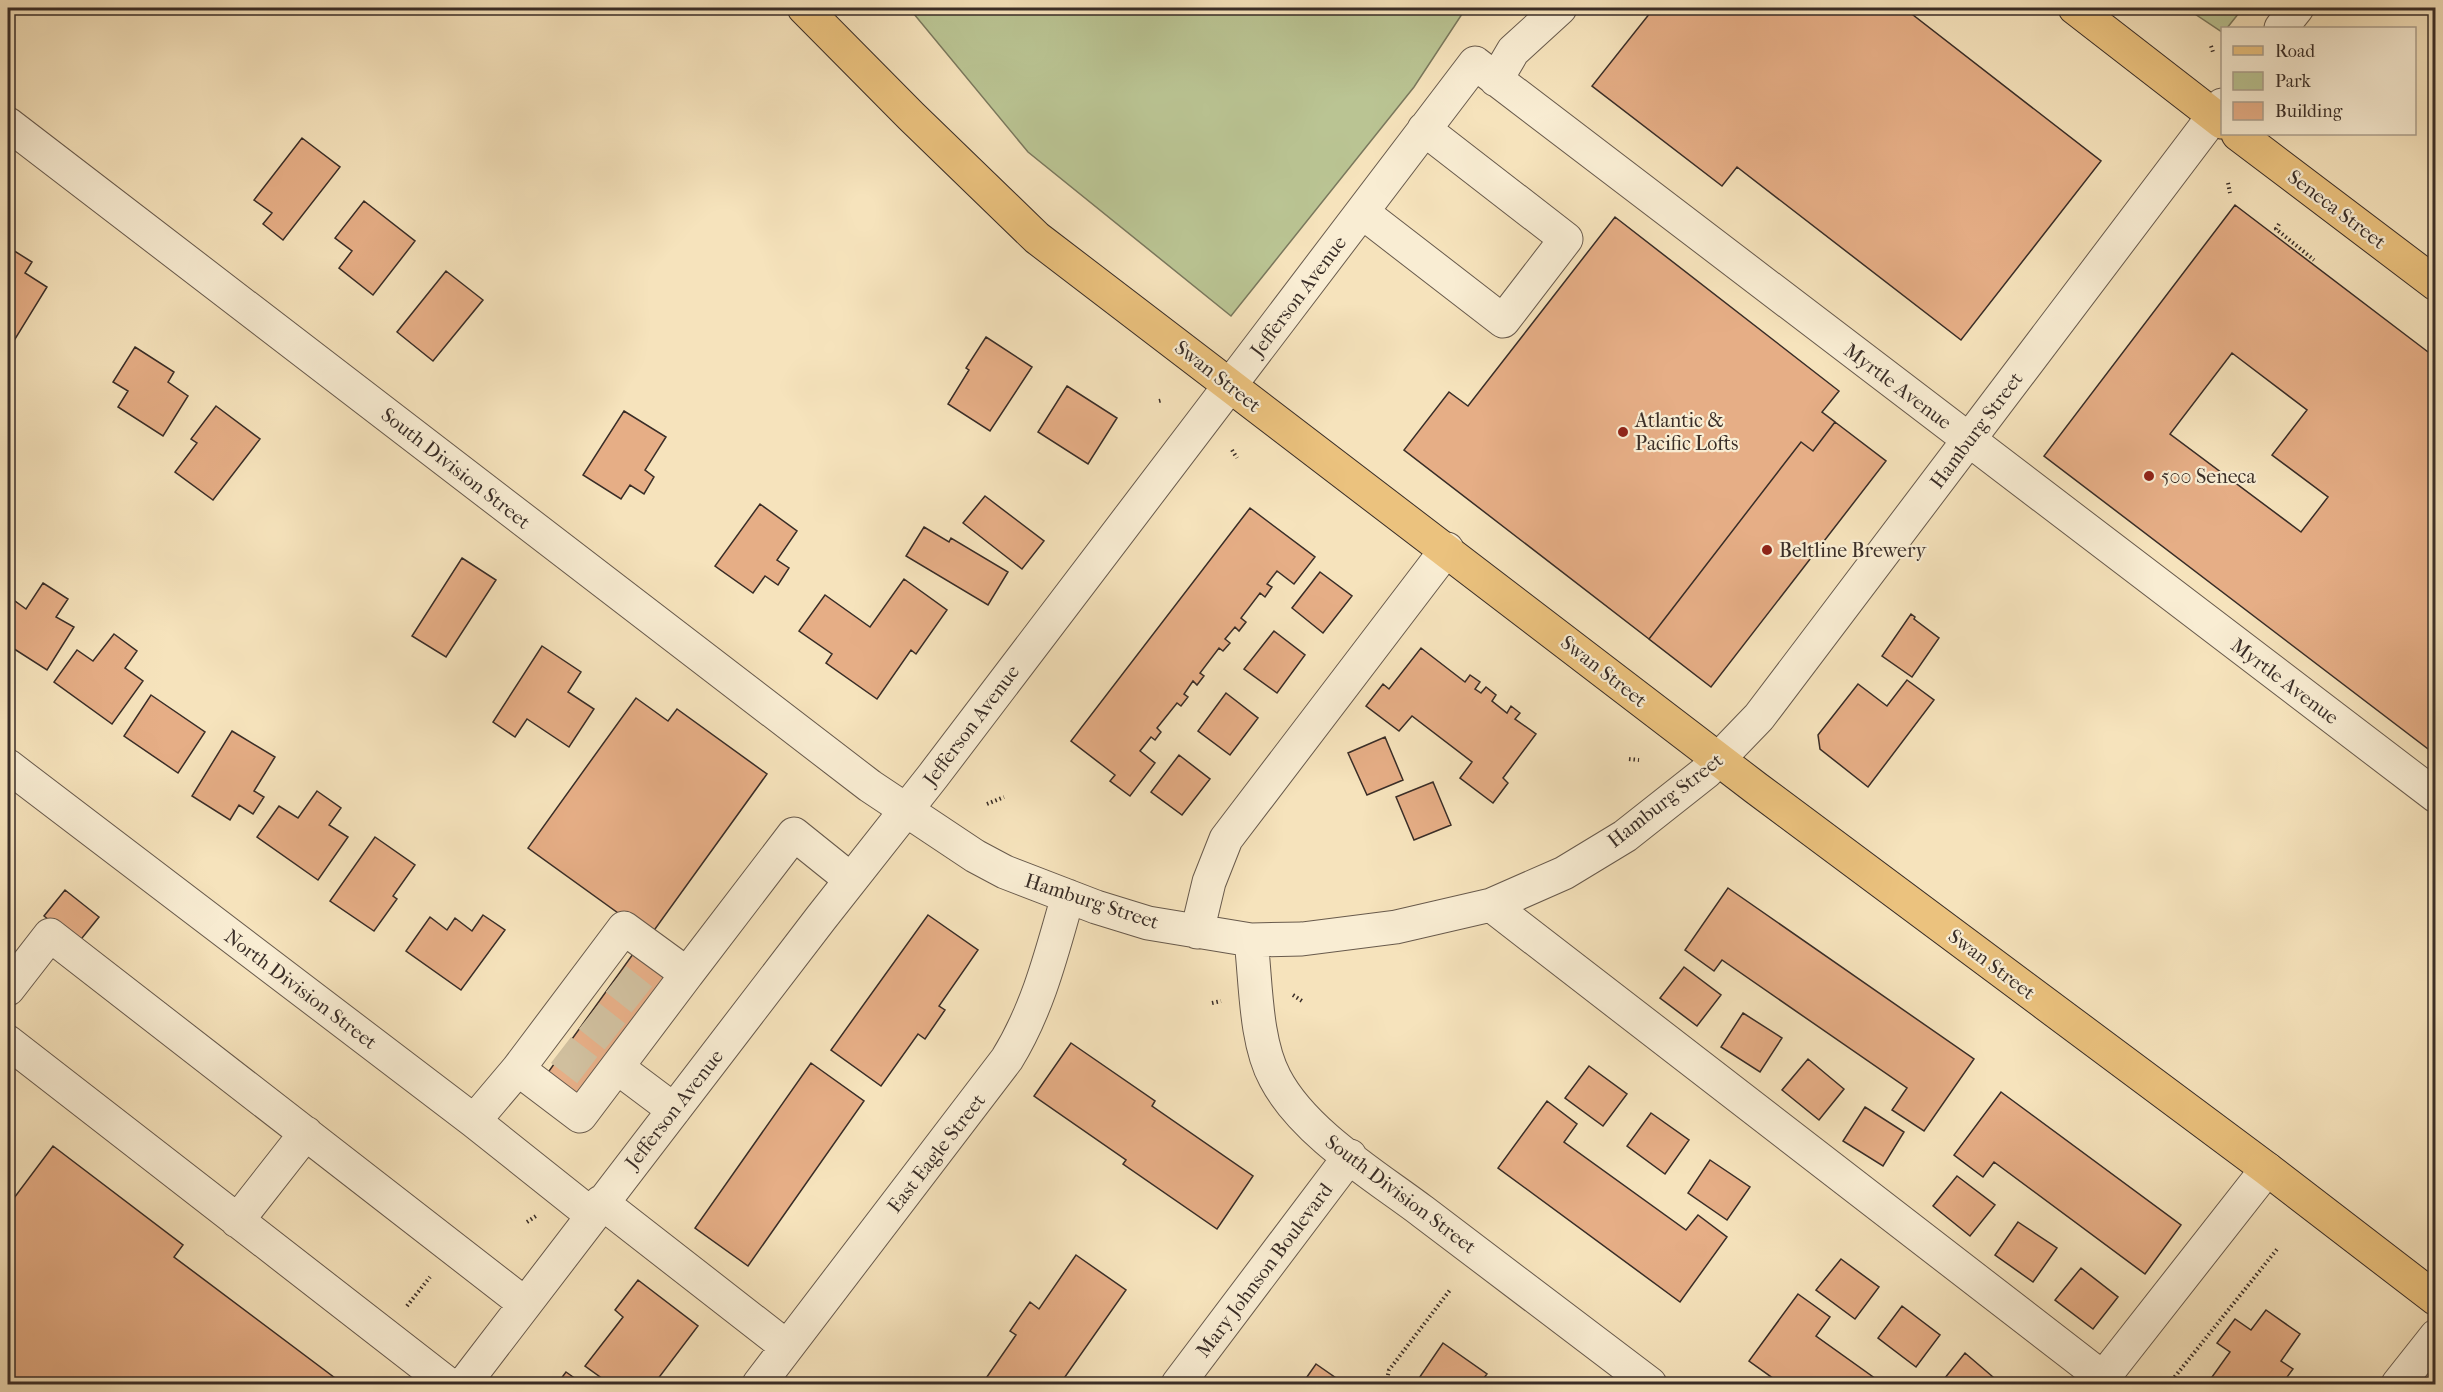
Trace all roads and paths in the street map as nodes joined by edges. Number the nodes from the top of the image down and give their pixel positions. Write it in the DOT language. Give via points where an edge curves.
graph roads {
  1 [pos="804,8"];
  2 [pos="1560,8"];
  3 [pos="2075,8"];
  4 [pos="2297,8"];
  5 [pos="2282,27"];
  6 [pos="2211,46"];
  7 [pos="2213,52"];
  8 [pos="1486,72"];
  9 [pos="2221,117"];
  10 [pos="2221,123"];
  11 [pos="1424,129"];
  12 [pos="2245,135"];
  13 [pos="12,138"];
  14 [pos="2228,183"];
  15 [pos="2230,193"];
  16 [pos="1362,212"];
  17 [pos="2279,224"];
  18 [pos="2314,260"];
  19 [pos="2436,284"];
  20 [pos="1230,385"];
  21 [pos="1969,440"];
  22 [pos="1233,450"];
  23 [pos="1238,458"];
  24 [pos="1447,549"];
  25 [pos="1629,759"];
  26 [pos="1720,759"];
  27 [pos="1639,760"];
  28 [pos="8,766"];
  29 [pos="2436,796"];
  30 [pos="1004,797"];
  31 [pos="987,804"];
  32 [pos="905,811"];
  33 [pos="850,879"];
  34 [pos="1068,896"];
  35 [pos="1491,905"];
  36 [pos="1197,932"];
  37 [pos="1251,940"];
  38 [pos="687,974"];
  39 [pos="8,989"];
  40 [pos="1291,993"];
  41 [pos="1302,1001"];
  42 [pos="8,1042"];
  43 [pos="614,1064"];
  44 [pos="518,1070"];
  45 [pos="674,1110"];
  46 [pos="474,1121"];
  47 [pos="306,1133"];
  48 [pos="1350,1156"];
  49 [pos="2267,1170"];
  50 [pos="597,1209"];
  51 [pos="237,1221"];
  52 [pos="2278,1248"];
  53 [pos="436,1269"];
  54 [pos="1450,1290"];
  55 [pos="2436,1299"];
  56 [pos="525,1304"];
  57 [pos="405,1309"];
  58 [pos="2436,1336"];
  59 [pos="787,1347"];
  60 [pos="448,1384"];
  61 [pos="464,1384"];
  62 [pos="759,1384"];
  63 [pos="1178,1384"];
  64 [pos="1386,1384"];
  65 [pos="1650,1384"];
  66 [pos="2169,1384"];
  67 [pos="2398,1384"];
  1 -- 20 [label="main road, Swan Street" via="1037,238"];
  2 -- 8 [label="street, Jefferson Avenue"];
  3 -- 9 [label="main road, Seneca Street"];
  4 -- 5 [label="street"];
  6 -- 7 [label="path"];
  8 -- 11 [label="street, Jefferson Avenue"];
  8 -- 21 [label="street, Myrtle Avenue"];
  10 -- 21 [label="street, Hamburg Street"];
  11 -- 16 [label="street, Jefferson Avenue"];
  11 -- 16 [label="street" via="1566,239 1503,321"];
  12 -- 19 [label="main road, Seneca Street"];
  13 -- 32 [label="street, South Division Street"];
  14 -- 15 [label="path"];
  16 -- 20 [label="street, Jefferson Avenue"];
  17 -- 18 [label="path" via="2276,229"];
  20 -- 24 [label="main road, Swan Street"];
  20 -- 32 [label="street, Jefferson Avenue"];
  21 -- 26 [label="street, Hamburg Street" via="1759,717"];
  21 -- 29 [label="street, Myrtle Avenue"];
  22 -- 23 [label="path"];
  24 -- 26 [label="main road, Swan Street"];
  24 -- 36 [label="street" via="1226,839 1209,882"];
  25 -- 27 [label="path"];
  26 -- 35 [label="street, Hamburg Street" via="1625,836 1564,873"];
  26 -- 49 [label="main road, Swan Street"];
  28 -- 46 [label="street, North Division Street"];
  30 -- 31 [label="path"];
  32 -- 33 [label="street, Jefferson Avenue"];
  32 -- 34 [label="street, Hamburg Street" via="1005,872"];
  33 -- 38 [label="street" via="794,834"];
  33 -- 45 [label="street, Jefferson Avenue"];
  34 -- 36 [label="street, Hamburg Street" via="1148,923"];
  34 -- 59 [label="street, East Eagle Street" via="1045,976 1026,1025 1007,1059"];
  35 -- 37 [label="street, Hamburg Street" via="1396,927 1302,939"];
  35 -- 49 [label="street" via="2103,1378"];
  36 -- 37 [label="street, Hamburg Street"];
  37 -- 48 [label="street, South Division Street" via="1263,1044 1273,1076 1300,1114"];
  38 -- 43 [label="street"];
  38 -- 44 [label="street" via="624,928 607,971 579,1009 552,1042"];
  39 -- 47 [label="street" via="50,934"];
  40 -- 41 [label="path"];
  42 -- 51 [label="street"];
  43 -- 44 [label="street" via="580,1116"];
  43 -- 45 [label="street"];
  44 -- 46 [label="street"];
  45 -- 50 [label="street, Jefferson Avenue"];
  46 -- 50 [label="street, North Division Street"];
  47 -- 51 [label="street"];
  47 -- 56 [label="street"];
  48 -- 63 [label="street, Mary Johnson Boulevard"];
  48 -- 65 [label="street, South Division Street"];
  49 -- 55 [label="main road, Swan Street"];
  50 -- 56 [label="street, Jefferson Avenue"];
  50 -- 59 [label="street, North Division Street"];
  51 -- 60 [label="street"];
  52 -- 66 [label="path"];
  53 -- 57 [label="path"];
  54 -- 64 [label="path" via="1389,1370"];
  56 -- 61 [label="street, Jefferson Avenue"];
  58 -- 67 [label="street"];
  59 -- 62 [label="street, East Eagle Street"];
}
